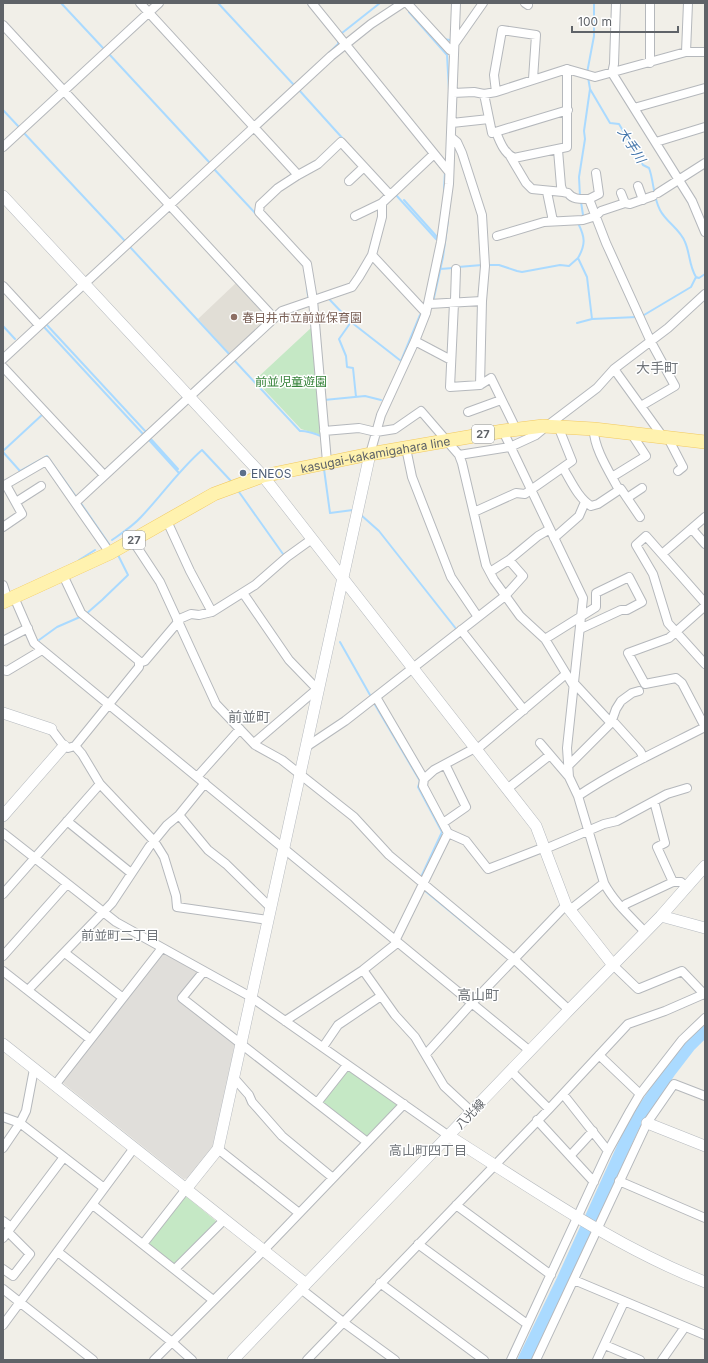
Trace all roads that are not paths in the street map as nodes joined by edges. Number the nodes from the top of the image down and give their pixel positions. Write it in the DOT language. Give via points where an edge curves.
graph roads {
  1 [pos="140,3"];
  2 [pos="158,3"];
  3 [pos="312,3"];
  4 [pos="403,3"];
  5 [pos="407,3"];
  6 [pos="456,3"];
  7 [pos="483,3"];
  8 [pos="616,3"];
  9 [pos="650,3"];
  10 [pos="688,3"];
  11 [pos="149,12"];
  12 [pos="3,25"];
  13 [pos="345,43"];
  14 [pos="454,48"];
  15 [pos="686,52"];
  16 [pos="705,52"];
  17 [pos="650,62"];
  18 [pos="567,69"];
  19 [pos="612,73"];
  20 [pos="533,79"];
  21 [pos="705,88"];
  22 [pos="64,90"];
  23 [pos="496,92"];
  24 [pos="453,93"];
  25 [pos="484,94"];
  26 [pos="634,108"];
  27 [pos="568,110"];
  28 [pos="489,119"];
  29 [pos="452,123"];
  30 [pos="254,126"];
  31 [pos="705,127"];
  32 [pos="496,132"];
  33 [pos="452,136"];
  34 [pos="656,142"];
  35 [pos="3,147"];
  36 [pos="558,150"];
  37 [pos="434,154"];
  38 [pos="510,156"];
  39 [pos="705,163"];
  40 [pos="364,167"];
  41 [pos="450,172"];
  42 [pos="596,173"];
  43 [pos="298,175"];
  44 [pos="679,180"];
  45 [pos="349,181"];
  46 [pos="638,186"];
  47 [pos="547,192"];
  48 [pos="563,192"];
  49 [pos="621,193"];
  50 [pos="390,195"];
  51 [pos="3,196"];
  52 [pos="589,199"];
  53 [pos="643,200"];
  54 [pos="382,203"];
  55 [pos="625,203"];
  56 [pos="169,205"];
  57 [pos="355,216"];
  58 [pos="596,216"];
  59 [pos="554,221"];
  60 [pos="705,232"];
  61 [pos="497,236"];
  62 [pos="372,255"];
  63 [pos="456,269"];
  64 [pos="84,284"];
  65 [pos="3,286"];
  66 [pos="705,294"];
  67 [pos="313,300"];
  68 [pos="482,302"];
  69 [pos="454,303"];
  70 [pos="429,304"];
  71 [pos="426,313"];
  72 [pos="274,318"];
  73 [pos="39,325"];
  74 [pos="415,341"];
  75 [pos="651,342"];
  76 [pos="3,359"];
  77 [pos="451,360"];
  78 [pos="3,367"];
  79 [pos="614,369"];
  80 [pos="480,385"];
  81 [pos="189,397"];
  82 [pos="501,400"];
  83 [pos="641,406"];
  84 [pos="468,412"];
  85 [pos="549,426"];
  86 [pos="516,429"];
  87 [pos="594,429"];
  88 [pos="324,431"];
  89 [pos="502,431"];
  90 [pos="376,432"];
  91 [pos="631,433"];
  92 [pos="665,437"];
  93 [pos="446,441"];
  94 [pos="705,442"];
  95 [pos="510,447"];
  96 [pos="406,448"];
  97 [pos="370,454"];
  98 [pos="458,455"];
  99 [pos="327,462"];
  100 [pos="563,468"];
  101 [pos="678,470"];
  102 [pos="104,475"];
  103 [pos="263,476"];
  104 [pos="612,477"];
  105 [pos="5,485"];
  106 [pos="41,486"];
  107 [pos="642,488"];
  108 [pos="531,490"];
  109 [pos="619,490"];
  110 [pos="627,498"];
  111 [pos="16,502"];
  112 [pos="76,502"];
  113 [pos="585,502"];
  114 [pos="474,512"];
  115 [pos="640,517"];
  116 [pos="705,517"];
  117 [pos="167,521"];
  118 [pos="3,527"];
  119 [pos="550,529"];
  120 [pos="692,529"];
  121 [pos="554,538"];
  122 [pos="312,539"];
  123 [pos="132,541"];
  124 [pos="705,544"];
  125 [pos="110,553"];
  126 [pos="662,554"];
  127 [pos="509,560"];
  128 [pos="490,572"];
  129 [pos="63,575"];
  130 [pos="342,579"];
  131 [pos="3,586"];
  132 [pos="243,593"];
  133 [pos="505,596"];
  134 [pos="8,600"];
  135 [pos="705,605"];
  136 [pos="212,612"];
  137 [pos="581,616"];
  138 [pos="478,617"];
  139 [pos="177,621"];
  140 [pos="28,628"];
  141 [pos="580,629"];
  142 [pos="461,630"];
  143 [pos="676,632"];
  144 [pos="545,640"];
  145 [pos="3,641"];
  146 [pos="42,650"];
  147 [pos="139,663"];
  148 [pos="705,664"];
  149 [pos="413,667"];
  150 [pos="3,670"];
  151 [pos="566,674"];
  152 [pos="573,684"];
  153 [pos="317,690"];
  154 [pos="639,691"];
  155 [pos="376,697"];
  156 [pos="109,704"];
  157 [pos="705,709"];
  158 [pos="524,710"];
  159 [pos="3,713"];
  160 [pos="698,716"];
  161 [pos="612,721"];
  162 [pos="51,729"];
  163 [pos="240,729"];
  164 [pos="254,743"];
  165 [pos="540,743"];
  166 [pos="70,746"];
  167 [pos="306,747"];
  168 [pos="475,749"];
  169 [pos="550,755"];
  170 [pos="644,758"];
  171 [pos="445,764"];
  172 [pos="568,766"];
  173 [pos="300,774"];
  174 [pos="197,777"];
  175 [pos="569,777"];
  176 [pos="424,779"];
  177 [pos="205,783"];
  178 [pos="100,784"];
  179 [pos="687,788"];
  180 [pos="507,789"];
  181 [pos="578,796"];
  182 [pos="654,801"];
  183 [pos="179,815"];
  184 [pos="3,816"];
  185 [pos="67,822"];
  186 [pos="443,823"];
  187 [pos="588,831"];
  188 [pos="3,833"];
  189 [pos="448,833"];
  190 [pos="154,841"];
  191 [pos="545,848"];
  192 [pos="284,849"];
  193 [pos="34,858"];
  194 [pos="704,870"];
  195 [pos="131,873"];
  196 [pos="604,882"];
  197 [pos="673,882"];
  198 [pos="422,883"];
  199 [pos="67,884"];
  200 [pos="687,887"];
  201 [pos="3,894"];
  202 [pos="271,908"];
  203 [pos="568,908"];
  204 [pos="622,908"];
  205 [pos="103,913"];
  206 [pos="661,916"];
  207 [pos="268,920"];
  208 [pos="705,928"];
  209 [pos="645,932"];
  210 [pos="396,942"];
  211 [pos="162,948"];
  212 [pos="65,953"];
  213 [pos="3,956"];
  214 [pos="514,959"];
  215 [pos="613,965"];
  216 [pos="363,970"];
  217 [pos="3,971"];
  218 [pos="204,971"];
  219 [pos="28,990"];
  220 [pos="705,994"];
  221 [pos="381,996"];
  222 [pos="251,997"];
  223 [pos="123,998"];
  224 [pos="472,1004"];
  225 [pos="569,1010"];
  226 [pos="705,1018"];
  227 [pos="286,1020"];
  228 [pos="90,1039"];
  229 [pos="3,1044"];
  230 [pos="241,1044"];
  231 [pos="323,1047"];
  232 [pos="530,1051"];
  233 [pos="426,1054"];
  234 [pos="599,1055"];
  235 [pos="347,1065"];
  236 [pos="34,1069"];
  237 [pos="511,1072"];
  238 [pos="234,1078"];
  239 [pos="55,1085"];
  240 [pos="563,1094"];
  241 [pos="640,1094"];
  242 [pos="705,1096"];
  243 [pos="317,1103"];
  244 [pos="404,1104"];
  245 [pos="549,1108"];
  246 [pos="472,1112"];
  247 [pos="3,1117"];
  248 [pos="537,1120"];
  249 [pos="20,1123"];
  250 [pos="647,1123"];
  251 [pos="593,1131"];
  252 [pos="449,1136"];
  253 [pos="367,1142"];
  254 [pos="705,1146"];
  255 [pos="3,1148"];
  256 [pos="134,1148"];
  257 [pos="218,1148"];
  258 [pos="608,1151"];
  259 [pos="570,1156"];
  260 [pos="64,1157"];
  261 [pos="495,1165"];
  262 [pos="333,1178"];
  263 [pos="619,1181"];
  264 [pos="594,1182"];
  265 [pos="104,1188"];
  266 [pos="186,1189"];
  267 [pos="93,1205"];
  268 [pos="456,1205"];
  269 [pos="299,1213"];
  270 [pos="579,1218"];
  271 [pos="705,1218"];
  272 [pos="225,1219"];
  273 [pos="3,1221"];
  274 [pos="596,1228"];
  275 [pos="7,1232"];
  276 [pos="143,1244"];
  277 [pos="418,1244"];
  278 [pos="264,1250"];
  279 [pos="58,1252"];
  280 [pos="3,1269"];
  281 [pos="175,1270"];
  282 [pos="551,1275"];
  283 [pos="574,1280"];
  284 [pos="705,1282"];
  285 [pos="380,1283"];
  286 [pos="303,1286"];
  287 [pos="3,1289"];
  288 [pos="214,1300"];
  289 [pos="20,1302"];
  290 [pos="624,1302"];
  291 [pos="343,1322"];
  292 [pos="527,1324"];
  293 [pos="3,1325"];
  294 [pos="685,1327"];
  295 [pos="705,1335"];
  296 [pos="172,1342"];
  297 [pos="605,1344"];
  298 [pos="389,1358"];
  299 [pos="93,1360"];
  300 [pos="154,1360"];
  301 [pos="192,1360"];
  302 [pos="233,1360"];
  303 [pos="308,1360"];
  304 [pos="484,1360"];
  305 [pos="510,1360"];
  306 [pos="536,1360"];
  307 [pos="597,1360"];
  308 [pos="640,1360"];
  309 [pos="662,1360"];
  1 -- 11 [label="street"];
  2 -- 11 [label="street"];
  3 -- 13 [label="street"];
  4 -- 13 [label="street"];
  5 -- 14 [label="street" via="450,50"];
  6 -- 14 [label="street"];
  7 -- 14 [label="street"];
  8 -- 19 [label="street"];
  9 -- 17 [label="street"];
  10 -- 15 [label="street"];
  11 -- 22 [label="street"];
  11 -- 30 [label="street"];
  12 -- 22 [label="street"];
  13 -- 30 [label="street"];
  13 -- 37 [label="street"];
  14 -- 24 [label="street"];
  15 -- 16 [label="street"];
  15 -- 17 [label="street"];
  17 -- 19 [label="street"];
  18 -- 19 [label="street" via="595,77"];
  18 -- 20 [label="street"];
  18 -- 27 [label="street"];
  19 -- 26 [label="street"];
  20 -- 23 [label="street"];
  20 -- 23 [label="street" via="536,35 502,30 494,75"];
  21 -- 26 [label="street"];
  22 -- 35 [label="street"];
  22 -- 56 [label="street"];
  23 -- 25 [label="street"];
  24 -- 25 [label="street"];
  24 -- 29 [label="street"];
  25 -- 28 [label="street"];
  26 -- 34 [label="street"];
  27 -- 32 [label="street"];
  27 -- 36 [label="street" via="567,147"];
  28 -- 29 [label="street"];
  28 -- 32 [label="street" via="492,133"];
  29 -- 33 [label="street"];
  30 -- 43 [label="street"];
  30 -- 56 [label="street"];
  31 -- 34 [label="street"];
  32 -- 38 [label="street" via="502,147"];
  33 -- 41 [label="street"];
  33 -- 68 [label="street" via="462,153 482,215 485,266"];
  34 -- 44 [label="street"];
  36 -- 38 [label="street" via="514,158"];
  36 -- 48 [label="street"];
  37 -- 41 [label="street"];
  37 -- 50 [label="street"];
  38 -- 47 [label="street" via="532,189"];
  39 -- 44 [label="street"];
  40 -- 43 [label="street" via="341,142 318,164"];
  40 -- 45 [label="street"];
  40 -- 50 [label="street"];
  41 -- 70 [label="street" via="441,242"];
  42 -- 52 [label="street" via="599,194"];
  43 -- 67 [label="street" via="274,192 260,206 259,212 307,264"];
  44 -- 53 [label="street"];
  44 -- 60 [label="street" via="692,201"];
  46 -- 53 [label="street"];
  47 -- 48 [label="street"];
  47 -- 59 [label="street"];
  48 -- 52 [label="street" via="578,199"];
  49 -- 55 [label="street"];
  50 -- 54 [label="street"];
  51 -- 64 [label="street"];
  52 -- 58 [label="street"];
  53 -- 55 [label="street"];
  54 -- 57 [label="street"];
  54 -- 62 [label="street" via="382,217"];
  55 -- 58 [label="street" via="601,211"];
  56 -- 64 [label="street"];
  56 -- 72 [label="street"];
  58 -- 59 [label="street" via="583,220"];
  58 -- 75 [label="street"];
  59 -- 61 [label="street"];
  62 -- 67 [label="street" via="352,287"];
  62 -- 71 [label="street"];
  63 -- 69 [label="street"];
  64 -- 73 [label="street"];
  64 -- 81 [label="street"];
  65 -- 73 [label="street"];
  66 -- 75 [label="street"];
  67 -- 72 [label="street" via="282,311"];
  67 -- 88 [label="street"];
  68 -- 69 [label="street"];
  68 -- 80 [label="street"];
  69 -- 70 [label="street"];
  69 -- 77 [label="street"];
  70 -- 71 [label="street"];
  71 -- 74 [label="street"];
  72 -- 81 [label="street"];
  73 -- 76 [label="street"];
  74 -- 77 [label="street"];
  74 -- 90 [label="street" via="381,415"];
  75 -- 79 [label="street"];
  75 -- 83 [label="street" via="675,386"];
  77 -- 80 [label="street" via="450,387"];
  78 -- 102 [label="street"];
  79 -- 83 [label="street"];
  79 -- 85 [label="street" via="597,388"];
  80 -- 82 [label="street" via="491,378"];
  81 -- 102 [label="street"];
  81 -- 103 [label="street"];
  82 -- 84 [label="street"];
  82 -- 86 [label="street"];
  83 -- 92 [label="street"];
  85 -- 86 [label="main road, kasugai-kakamigahara line / 27"];
  85 -- 87 [label="main road, kasugai-kakamigahara line / 27"];
  85 -- 95 [label="street"];
  85 -- 100 [label="street" via="572,460"];
  86 -- 89 [label="main road, kasugai-kakamigahara line / 27"];
  87 -- 91 [label="main road, kasugai-kakamigahara line / 27"];
  87 -- 104 [label="street" via="598,449"];
  88 -- 90 [label="street" via="359,428"];
  88 -- 99 [label="street"];
  89 -- 93 [label="main road, kasugai-kakamigahara line / 27"];
  89 -- 95 [label="street"];
  90 -- 93 [label="street" via="395,429 421,411"];
  90 -- 97 [label="street"];
  91 -- 92 [label="main road, kasugai-kakamigahara line / 27"];
  91 -- 104 [label="street" via="646,456"];
  92 -- 94 [label="main road, kasugai-kakamigahara line / 27"];
  92 -- 101 [label="street" via="683,467"];
  93 -- 96 [label="main road, kasugai-kakamigahara line / 27"];
  93 -- 98 [label="street"];
  95 -- 98 [label="street"];
  95 -- 108 [label="street"];
  96 -- 97 [label="main road, kasugai-kakamigahara line / 27"];
  96 -- 138 [label="street" via="412,477 450,577"];
  97 -- 99 [label="main road, kasugai-kakamigahara line / 27"];
  97 -- 130 [label="street"];
  98 -- 114 [label="street"];
  99 -- 103 [label="main road, kasugai-kakamigahara line / 27"];
  100 -- 108 [label="street"];
  100 -- 113 [label="street"];
  102 -- 112 [label="street"];
  103 -- 117 [label="main road, kasugai-kakamigahara line / 27" via="214,494"];
  103 -- 122 [label="street"];
  104 -- 109 [label="street"];
  105 -- 111 [label="street"];
  105 -- 112 [label="street" via="46,461"];
  106 -- 111 [label="street"];
  107 -- 110 [label="street"];
  108 -- 114 [label="street" via="525,494 516,493"];
  108 -- 119 [label="street"];
  109 -- 110 [label="street" via="621,489"];
  109 -- 113 [label="street" via="598,504 591,506"];
  110 -- 115 [label="street"];
  111 -- 118 [label="street" via="22,514"];
  112 -- 125 [label="street"];
  113 -- 121 [label="street" via="580,516"];
  114 -- 128 [label="street" via="486,566"];
  116 -- 120 [label="street"];
  117 -- 123 [label="main road, kasugai-kakamigahara line / 27"];
  117 -- 136 [label="street"];
  119 -- 121 [label="street"];
  119 -- 127 [label="street"];
  120 -- 124 [label="street"];
  120 -- 126 [label="street"];
  121 -- 137 [label="street" via="583,598"];
  122 -- 130 [label="street"];
  122 -- 132 [label="street"];
  123 -- 125 [label="main road, kasugai-kakamigahara line / 27"];
  123 -- 139 [label="street" via="160,582"];
  125 -- 129 [label="main road, kasugai-kakamigahara line / 27"];
  126 -- 135 [label="street"];
  126 -- 143 [label="street" via="646,536 636,545 653,574 668,623"];
  127 -- 128 [label="street"];
  127 -- 133 [label="street" via="523,576"];
  128 -- 133 [label="street"];
  129 -- 134 [label="main road, kasugai-kakamigahara line / 27"];
  129 -- 147 [label="street" via="81,613"];
  130 -- 149 [label="street"];
  130 -- 153 [label="street"];
  131 -- 134 [label="street"];
  132 -- 136 [label="street"];
  132 -- 153 [label="street" via="289,660"];
  133 -- 138 [label="street"];
  133 -- 144 [label="street" via="520,616"];
  134 -- 140 [label="street"];
  135 -- 143 [label="street"];
  136 -- 139 [label="street" via="191,614"];
  137 -- 141 [label="street"];
  137 -- 141 [label="street" via="596,607 596,593 629,576 642,602"];
  137 -- 144 [label="street"];
  138 -- 142 [label="street"];
  139 -- 147 [label="street" via="145,661"];
  139 -- 163 [label="street" via="216,704"];
  140 -- 145 [label="street"];
  140 -- 146 [label="street" via="34,643"];
  141 -- 152 [label="street"];
  142 -- 149 [label="street"];
  142 -- 158 [label="street"];
  143 -- 148 [label="street"];
  143 -- 160 [label="street" via="669,638 628,653 645,684 676,678 682,683"];
  144 -- 151 [label="street"];
  146 -- 150 [label="street" via="7,671"];
  146 -- 156 [label="street"];
  147 -- 156 [label="street"];
  149 -- 155 [label="street"];
  149 -- 168 [label="street"];
  151 -- 152 [label="street"];
  151 -- 158 [label="street"];
  152 -- 161 [label="street"];
  152 -- 172 [label="street" via="567,748"];
  153 -- 164 [label="street"];
  153 -- 167 [label="street"];
  154 -- 161 [label="street" via="621,701"];
  155 -- 167 [label="street"];
  155 -- 176 [label="street"];
  156 -- 166 [label="street"];
  156 -- 174 [label="street"];
  157 -- 160 [label="street"];
  158 -- 168 [label="street"];
  159 -- 162 [label="street"];
  160 -- 170 [label="street" via="705,727"];
  161 -- 170 [label="street"];
  161 -- 172 [label="street"];
  162 -- 166 [label="street"];
  163 -- 164 [label="street"];
  163 -- 174 [label="street"];
  164 -- 173 [label="street"];
  165 -- 169 [label="street"];
  166 -- 178 [label="street" via="82,754"];
  166 -- 184 [label="street"];
  167 -- 173 [label="street"];
  168 -- 171 [label="street"];
  168 -- 180 [label="street"];
  169 -- 175 [label="street"];
  169 -- 180 [label="street"];
  170 -- 181 [label="street"];
  171 -- 176 [label="street"];
  171 -- 186 [label="street" via="466,807"];
  172 -- 175 [label="street"];
  173 -- 192 [label="street"];
  173 -- 198 [label="street" via="354,818 389,855"];
  174 -- 177 [label="street"];
  175 -- 181 [label="street"];
  176 -- 186 [label="street" via="423,786"];
  177 -- 183 [label="street"];
  177 -- 192 [label="street"];
  178 -- 185 [label="street"];
  178 -- 190 [label="street"];
  179 -- 182 [label="street"];
  180 -- 191 [label="street" via="536,826"];
  181 -- 187 [label="street"];
  182 -- 187 [label="street" via="617,821"];
  182 -- 197 [label="street" via="665,842 657,846"];
  183 -- 190 [label="street"];
  183 -- 202 [label="street" via="208,850"];
  185 -- 193 [label="street"];
  185 -- 195 [label="street"];
  186 -- 189 [label="street"];
  187 -- 191 [label="street"];
  187 -- 196 [label="street"];
  188 -- 193 [label="street"];
  189 -- 191 [label="street" via="466,841 488,869"];
  189 -- 198 [label="street"];
  190 -- 195 [label="street"];
  190 -- 207 [label="street" via="164,857 177,907"];
  191 -- 203 [label="street"];
  192 -- 202 [label="street"];
  192 -- 210 [label="street"];
  193 -- 199 [label="street"];
  193 -- 201 [label="street"];
  194 -- 200 [label="street, 八光線"];
  195 -- 205 [label="street"];
  196 -- 203 [label="street"];
  196 -- 204 [label="street" via="609,893"];
  197 -- 200 [label="street" via="681,882"];
  197 -- 204 [label="street"];
  198 -- 210 [label="street"];
  198 -- 214 [label="street"];
  199 -- 205 [label="street"];
  199 -- 213 [label="street"];
  200 -- 206 [label="street, 八光線"];
  202 -- 207 [label="street"];
  203 -- 214 [label="street"];
  203 -- 215 [label="street"];
  204 -- 209 [label="street"];
  205 -- 211 [label="street"];
  205 -- 212 [label="street"];
  206 -- 208 [label="street"];
  206 -- 209 [label="street, 八光線"];
  207 -- 222 [label="street"];
  209 -- 215 [label="street, 八光線"];
  210 -- 216 [label="street"];
  210 -- 224 [label="street"];
  211 -- 218 [label="street"];
  211 -- 223 [label="street"];
  212 -- 219 [label="street"];
  212 -- 223 [label="street"];
  214 -- 224 [label="street"];
  214 -- 225 [label="street"];
  215 -- 220 [label="street" via="638,988 682,971"];
  215 -- 225 [label="street, 八光線"];
  216 -- 221 [label="street"];
  216 -- 227 [label="street"];
  217 -- 219 [label="street"];
  218 -- 222 [label="street"];
  218 -- 230 [label="street" via="182,998"];
  219 -- 228 [label="street"];
  220 -- 234 [label="street" via="628,1024"];
  221 -- 231 [label="street" via="338,1025"];
  221 -- 233 [label="street"];
  222 -- 227 [label="street"];
  222 -- 230 [label="street"];
  223 -- 228 [label="street"];
  224 -- 232 [label="street"];
  224 -- 233 [label="street"];
  225 -- 232 [label="street, 八光線"];
  226 -- 241 [label="street" via="682,1040"];
  227 -- 231 [label="street"];
  228 -- 239 [label="street"];
  229 -- 236 [label="street"];
  230 -- 238 [label="street"];
  230 -- 243 [label="street"];
  231 -- 235 [label="street"];
  232 -- 237 [label="street, 八光線"];
  233 -- 246 [label="street" via="444,1086"];
  234 -- 240 [label="street"];
  234 -- 241 [label="street"];
  235 -- 243 [label="street"];
  235 -- 244 [label="street"];
  236 -- 239 [label="street"];
  236 -- 249 [label="street" via="26,1111"];
  237 -- 245 [label="street"];
  237 -- 246 [label="street, 八光線"];
  238 -- 257 [label="street"];
  238 -- 262 [label="street" via="282,1136"];
  239 -- 256 [label="street"];
  240 -- 245 [label="street"];
  240 -- 251 [label="street"];
  241 -- 258 [label="street"];
  242 -- 250 [label="street" via="674,1084"];
  243 -- 253 [label="street"];
  244 -- 252 [label="street"];
  244 -- 253 [label="street"];
  245 -- 248 [label="street"];
  246 -- 252 [label="street, 八光線"];
  247 -- 249 [label="street"];
  248 -- 259 [label="street"];
  248 -- 261 [label="street"];
  249 -- 255 [label="street"];
  249 -- 260 [label="street"];
  250 -- 254 [label="street"];
  250 -- 263 [label="street"];
  251 -- 258 [label="street"];
  251 -- 259 [label="street"];
  252 -- 261 [label="street"];
  252 -- 286 [label="street, 八光線"];
  253 -- 262 [label="street"];
  256 -- 265 [label="street"];
  256 -- 266 [label="street"];
  257 -- 266 [label="street"];
  257 -- 269 [label="street"];
  258 -- 264 [label="street"];
  259 -- 264 [label="street"];
  260 -- 265 [label="street"];
  260 -- 275 [label="street"];
  261 -- 268 [label="street"];
  261 -- 270 [label="street"];
  262 -- 269 [label="street"];
  263 -- 271 [label="street"];
  263 -- 274 [label="street"];
  264 -- 270 [label="street"];
  265 -- 267 [label="street"];
  266 -- 272 [label="street"];
  266 -- 276 [label="street"];
  267 -- 276 [label="street"];
  267 -- 279 [label="street"];
  268 -- 277 [label="street"];
  268 -- 282 [label="street"];
  269 -- 278 [label="street"];
  270 -- 274 [label="street"];
  270 -- 282 [label="street"];
  272 -- 278 [label="street"];
  272 -- 281 [label="street"];
  273 -- 275 [label="street"];
  274 -- 283 [label="street"];
  274 -- 284 [label="street" via="651,1258"];
  275 -- 280 [label="street" via="30,1254 13,1276"];
  276 -- 281 [label="street"];
  277 -- 285 [label="street"];
  277 -- 292 [label="street"];
  278 -- 286 [label="street"];
  278 -- 288 [label="street"];
  279 -- 289 [label="street"];
  279 -- 296 [label="street"];
  281 -- 288 [label="street"];
  282 -- 292 [label="street"];
  283 -- 290 [label="street"];
  283 -- 306 [label="street"];
  285 -- 291 [label="street"];
  285 -- 304 [label="street"];
  286 -- 291 [label="street"];
  286 -- 302 [label="street, 八光線"];
  287 -- 289 [label="street"];
  288 -- 296 [label="street"];
  289 -- 293 [label="street"];
  289 -- 299 [label="street"];
  290 -- 294 [label="street"];
  290 -- 297 [label="street"];
  291 -- 298 [label="street"];
  291 -- 303 [label="street"];
  292 -- 305 [label="street"];
  294 -- 295 [label="street"];
  294 -- 309 [label="street"];
  296 -- 300 [label="street"];
  296 -- 301 [label="street"];
  297 -- 307 [label="street"];
  297 -- 308 [label="street"];
}
